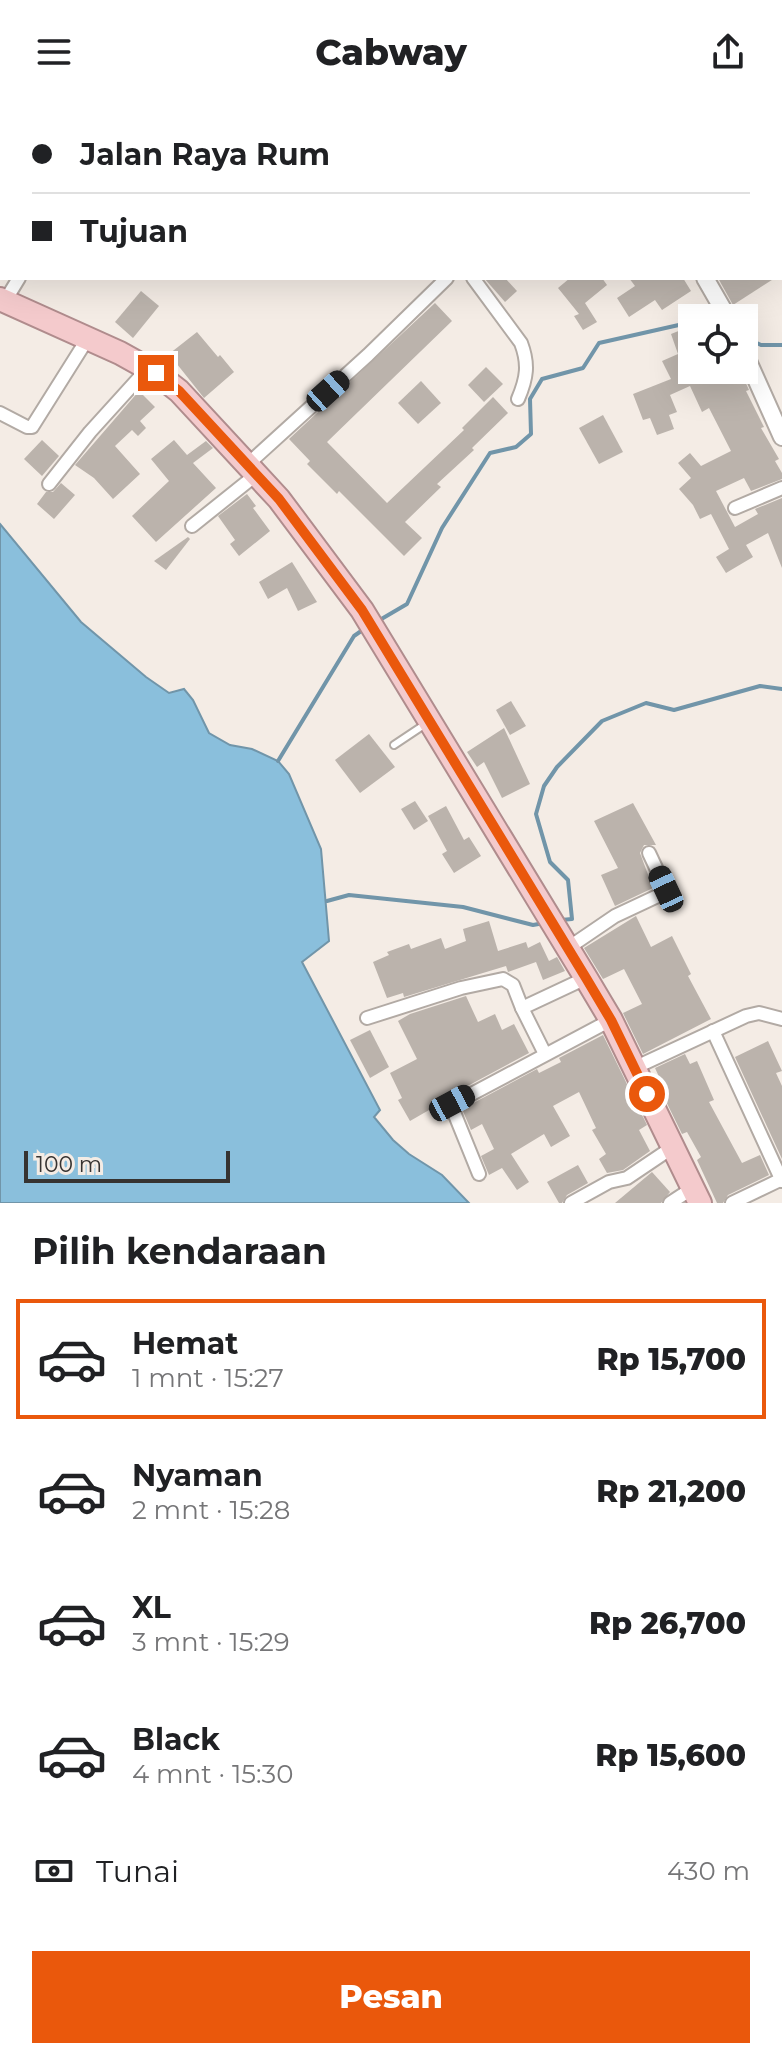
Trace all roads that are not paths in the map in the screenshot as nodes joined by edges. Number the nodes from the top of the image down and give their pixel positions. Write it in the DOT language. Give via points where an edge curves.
graph roads {
  1 [pos="18,280"];
  2 [pos="445,280"];
  3 [pos="474,280"];
  4 [pos="706,280"];
  5 [pos="3,300"];
  6 [pos="720,304"];
  7 [pos="88,338"];
  8 [pos="148,368"];
  9 [pos="758,377"];
  10 [pos="518,399"];
  11 [pos="777,412"];
  12 [pos="0,413"];
  13 [pos="782,437"];
  14 [pos="253,469"];
  15 [pos="49,484"];
  16 [pos="782,488"];
  17 [pos="735,508"];
  18 [pos="192,526"];
  19 [pos="430,721"];
  20 [pos="394,745"];
  21 [pos="649,853"];
  22 [pos="565,943"];
  23 [pos="586,978"];
  24 [pos="522,1008"];
  25 [pos="367,1018"];
  26 [pos="782,1019"];
  27 [pos="611,1020"];
  28 [pos="713,1031"];
  29 [pos="545,1054"];
  30 [pos="634,1068"];
  31 [pos="673,1147"];
  32 [pos="479,1174"];
  33 [pos="782,1179"];
  34 [pos="696,1195"];
  35 [pos="571,1203"];
  36 [pos="670,1203"];
  37 [pos="732,1203"];
  1 -- 5 [label="street"];
  2 -- 14 [label="street"];
  3 -- 10 [label="street" via="525,352 527,375"];
  4 -- 6 [label="street"];
  5 -- 7 [label="highway"];
  7 -- 8 [label="highway"];
  7 -- 12 [label="street" via="32,427"];
  8 -- 14 [label="highway" via="179,391"];
  8 -- 15 [label="street"];
  9 -- 11 [label="street"];
  11 -- 13 [label="street"];
  14 -- 18 [label="street"];
  14 -- 19 [label="highway" via="362,610"];
  16 -- 17 [label="street"];
  19 -- 20 [label="lane"];
  19 -- 22 [label="highway"];
  21 -- 22 [label="street" via="664,893"];
  22 -- 23 [label="highway"];
  23 -- 24 [label="street"];
  23 -- 27 [label="highway"];
  24 -- 25 [label="street" via="513,985 503,979"];
  24 -- 29 [label="street"];
  26 -- 28 [label="street" via="752,1014"];
  27 -- 29 [label="street"];
  27 -- 30 [label="highway"];
  28 -- 30 [label="street"];
  28 -- 33 [label="street"];
  29 -- 32 [label="street" via="451,1105"];
  30 -- 31 [label="highway"];
  31 -- 34 [label="highway"];
  31 -- 35 [label="street" via="627,1178"];
  33 -- 37 [label="street"];
  34 -- 36 [label="street"];
}
